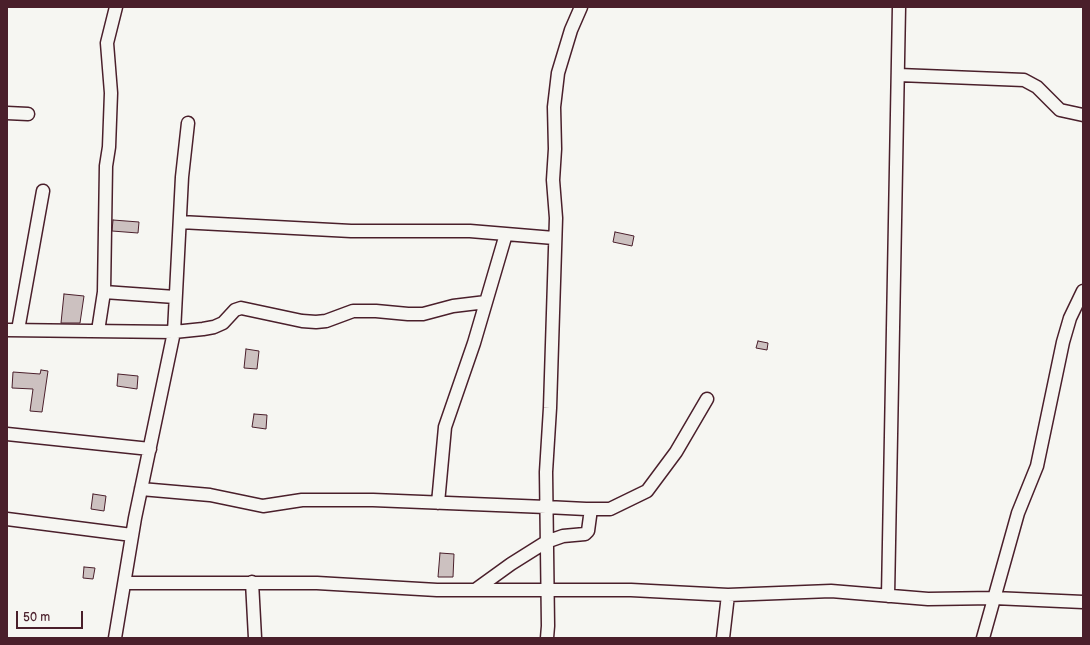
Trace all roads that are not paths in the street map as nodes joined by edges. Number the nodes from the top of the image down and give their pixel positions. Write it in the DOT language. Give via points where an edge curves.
graph roads {
  1 [pos="116,7"];
  2 [pos="581,7"];
  3 [pos="899,7"];
  4 [pos="899,75"];
  5 [pos="7,113"];
  6 [pos="28,114"];
  7 [pos="1083,116"];
  8 [pos="188,122"];
  9 [pos="43,191"];
  10 [pos="180,222"];
  11 [pos="506,234"];
  12 [pos="554,238"];
  13 [pos="1083,291"];
  14 [pos="104,292"];
  15 [pos="175,297"];
  16 [pos="486,302"];
  17 [pos="13,330"];
  18 [pos="98,332"];
  19 [pos="174,332"];
  20 [pos="707,398"];
  21 [pos="7,434"];
  22 [pos="150,449"];
  23 [pos="141,489"];
  24 [pos="438,503"];
  25 [pos="546,506"];
  26 [pos="591,509"];
  27 [pos="7,519"];
  28 [pos="132,535"];
  29 [pos="546,542"];
  30 [pos="126,582"];
  31 [pos="252,582"];
  32 [pos="547,589"];
  33 [pos="475,590"];
  34 [pos="728,595"];
  35 [pos="888,596"];
  36 [pos="994,598"];
  37 [pos="1083,602"];
  38 [pos="115,638"];
  39 [pos="255,638"];
  40 [pos="547,638"];
  41 [pos="722,638"];
  42 [pos="983,638"];
  1 -- 14 [label="street" via="107,43 111,93 106,166"];
  2 -- 12 [label="street" via="558,73 554,107"];
  3 -- 4 [label="street"];
  4 -- 7 [label="street" via="1024,80 1037,87 1060,110"];
  4 -- 35 [label="street"];
  5 -- 6 [label="street"];
  8 -- 10 [label="street"];
  9 -- 17 [label="street"];
  10 -- 11 [label="street" via="351,231 470,231"];
  10 -- 15 [label="street"];
  11 -- 12 [label="street"];
  11 -- 16 [label="street"];
  12 -- 25 [label="street"];
  13 -- 36 [label="street" via="1062,342 1037,466 1018,513"];
  14 -- 15 [label="street"];
  14 -- 18 [label="street"];
  15 -- 19 [label="street"];
  16 -- 19 [label="street" via="453,306 423,314 353,311 316,322 241,308 235,310 223,323 203,329"];
  16 -- 24 [label="street" via="445,427"];
  17 -- 18 [label="street"];
  18 -- 19 [label="street"];
  19 -- 22 [label="street"];
  20 -- 26 [label="street" via="676,452 647,491 610,509"];
  21 -- 22 [label="street"];
  22 -- 23 [label="street"];
  23 -- 24 [label="street" via="206,494 263,506 302,500"];
  23 -- 28 [label="street"];
  24 -- 25 [label="street"];
  25 -- 26 [label="street"];
  25 -- 29 [label="street"];
  26 -- 29 [label="street" via="588,531 585,534 563,536"];
  27 -- 28 [label="street"];
  28 -- 30 [label="street"];
  29 -- 32 [label="street"];
  29 -- 33 [label="street"];
  30 -- 31 [label="street"];
  30 -- 38 [label="street"];
  31 -- 33 [label="street"];
  31 -- 39 [label="street"];
  32 -- 33 [label="street"];
  32 -- 34 [label="street"];
  32 -- 40 [label="street"];
  34 -- 35 [label="street" via="831,591"];
  34 -- 41 [label="street"];
  35 -- 36 [label="street" via="928,599"];
  36 -- 37 [label="street"];
  36 -- 42 [label="street"];
}
